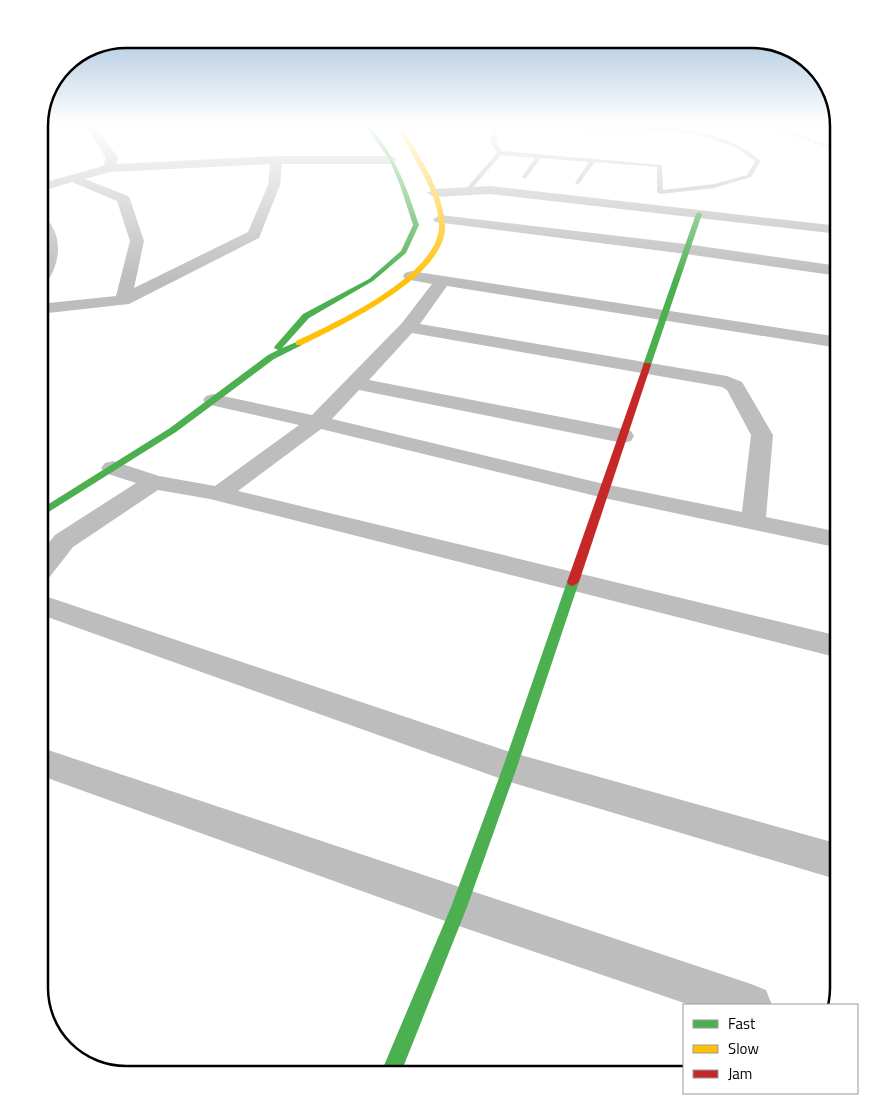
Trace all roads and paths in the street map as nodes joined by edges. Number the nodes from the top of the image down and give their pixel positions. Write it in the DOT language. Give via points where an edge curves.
graph roads {
  1 [pos="81,177"];
  2 [pos="275,177"];
  3 [pos="399,177"];
  4 [pos="426,177"];
  5 [pos="479,177"];
  6 [pos="582,177"];
  7 [pos="660,177"];
  8 [pos="746,177"];
  9 [pos="75,179"];
  10 [pos="578,183"];
  11 [pos="48,186"];
  12 [pos="466,192"];
  13 [pos="434,193"];
  14 [pos="699,214"];
  15 [pos="440,219"];
  16 [pos="48,229"];
  17 [pos="830,229"];
  18 [pos="686,249"];
  19 [pos="48,265"];
  20 [pos="830,270"];
  21 [pos="411,276"];
  22 [pos="444,281"];
  23 [pos="124,300"];
  24 [pos="48,308"];
  25 [pos="664,315"];
  26 [pos="408,327"];
  27 [pos="830,341"];
  28 [pos="271,358"];
  29 [pos="646,369"];
  30 [pos="354,383"];
  31 [pos="213,400"];
  32 [pos="317,422"];
  33 [pos="623,436"];
  34 [pos="113,468"];
  35 [pos="154,482"];
  36 [pos="604,491"];
  37 [pos="219,494"];
  38 [pos="48,509"];
  39 [pos="753,522"];
  40 [pos="830,538"];
  41 [pos="48,561"];
  42 [pos="573,582"];
  43 [pos="48,607"];
  44 [pos="830,645"];
  45 [pos="48,764"];
  46 [pos="510,767"];
  47 [pos="830,859"];
  48 [pos="459,907"];
  49 [pos="747,1004"];
  50 [pos="394,1066"];
  1 -- 9 [label="street"];
  2 -- 23 [label="street" via="254,236"];
  3 -- 28 [label="main road" via="416,225 404,252 371,280 306,316"];
  4 -- 13 [label="main road"];
  5 -- 12 [label="lane"];
  6 -- 10 [label="lane"];
  7 -- 8 [label="lane" via="660,192 714,186"];
  9 -- 11 [label="street"];
  9 -- 23 [label="street" via="123,199 137,241"];
  12 -- 13 [label="street"];
  12 -- 14 [label="street" via="490,190"];
  13 -- 15 [label="main road"];
  14 -- 17 [label="street"];
  14 -- 18 [label="main road"];
  15 -- 18 [label="street"];
  15 -- 21 [label="main road" via="442,228 436,251"];
  16 -- 19 [label="street" via="51,240"];
  18 -- 20 [label="street"];
  18 -- 25 [label="main road"];
  21 -- 22 [label="street"];
  21 -- 28 [label="main road" via="356,315"];
  22 -- 25 [label="street"];
  22 -- 26 [label="street"];
  23 -- 24 [label="street"];
  25 -- 27 [label="street"];
  25 -- 29 [label="main road"];
  26 -- 29 [label="street"];
  26 -- 30 [label="street"];
  28 -- 31 [label="main road"];
  29 -- 33 [label="main road"];
  29 -- 39 [label="street" via="735,386 762,435"];
  30 -- 32 [label="street"];
  30 -- 33 [label="street"];
  31 -- 32 [label="street"];
  31 -- 34 [label="main road"];
  32 -- 36 [label="street"];
  32 -- 37 [label="street"];
  33 -- 36 [label="main road"];
  34 -- 35 [label="street"];
  34 -- 38 [label="main road"];
  35 -- 37 [label="street"];
  35 -- 41 [label="street" via="64,541"];
  36 -- 39 [label="street"];
  36 -- 42 [label="main road"];
  37 -- 42 [label="street"];
  39 -- 40 [label="street"];
  42 -- 44 [label="street"];
  42 -- 46 [label="main road"];
  43 -- 46 [label="street"];
  45 -- 48 [label="street"];
  46 -- 47 [label="street"];
  46 -- 48 [label="main road"];
  48 -- 49 [label="street"];
  48 -- 50 [label="main road"];
}
